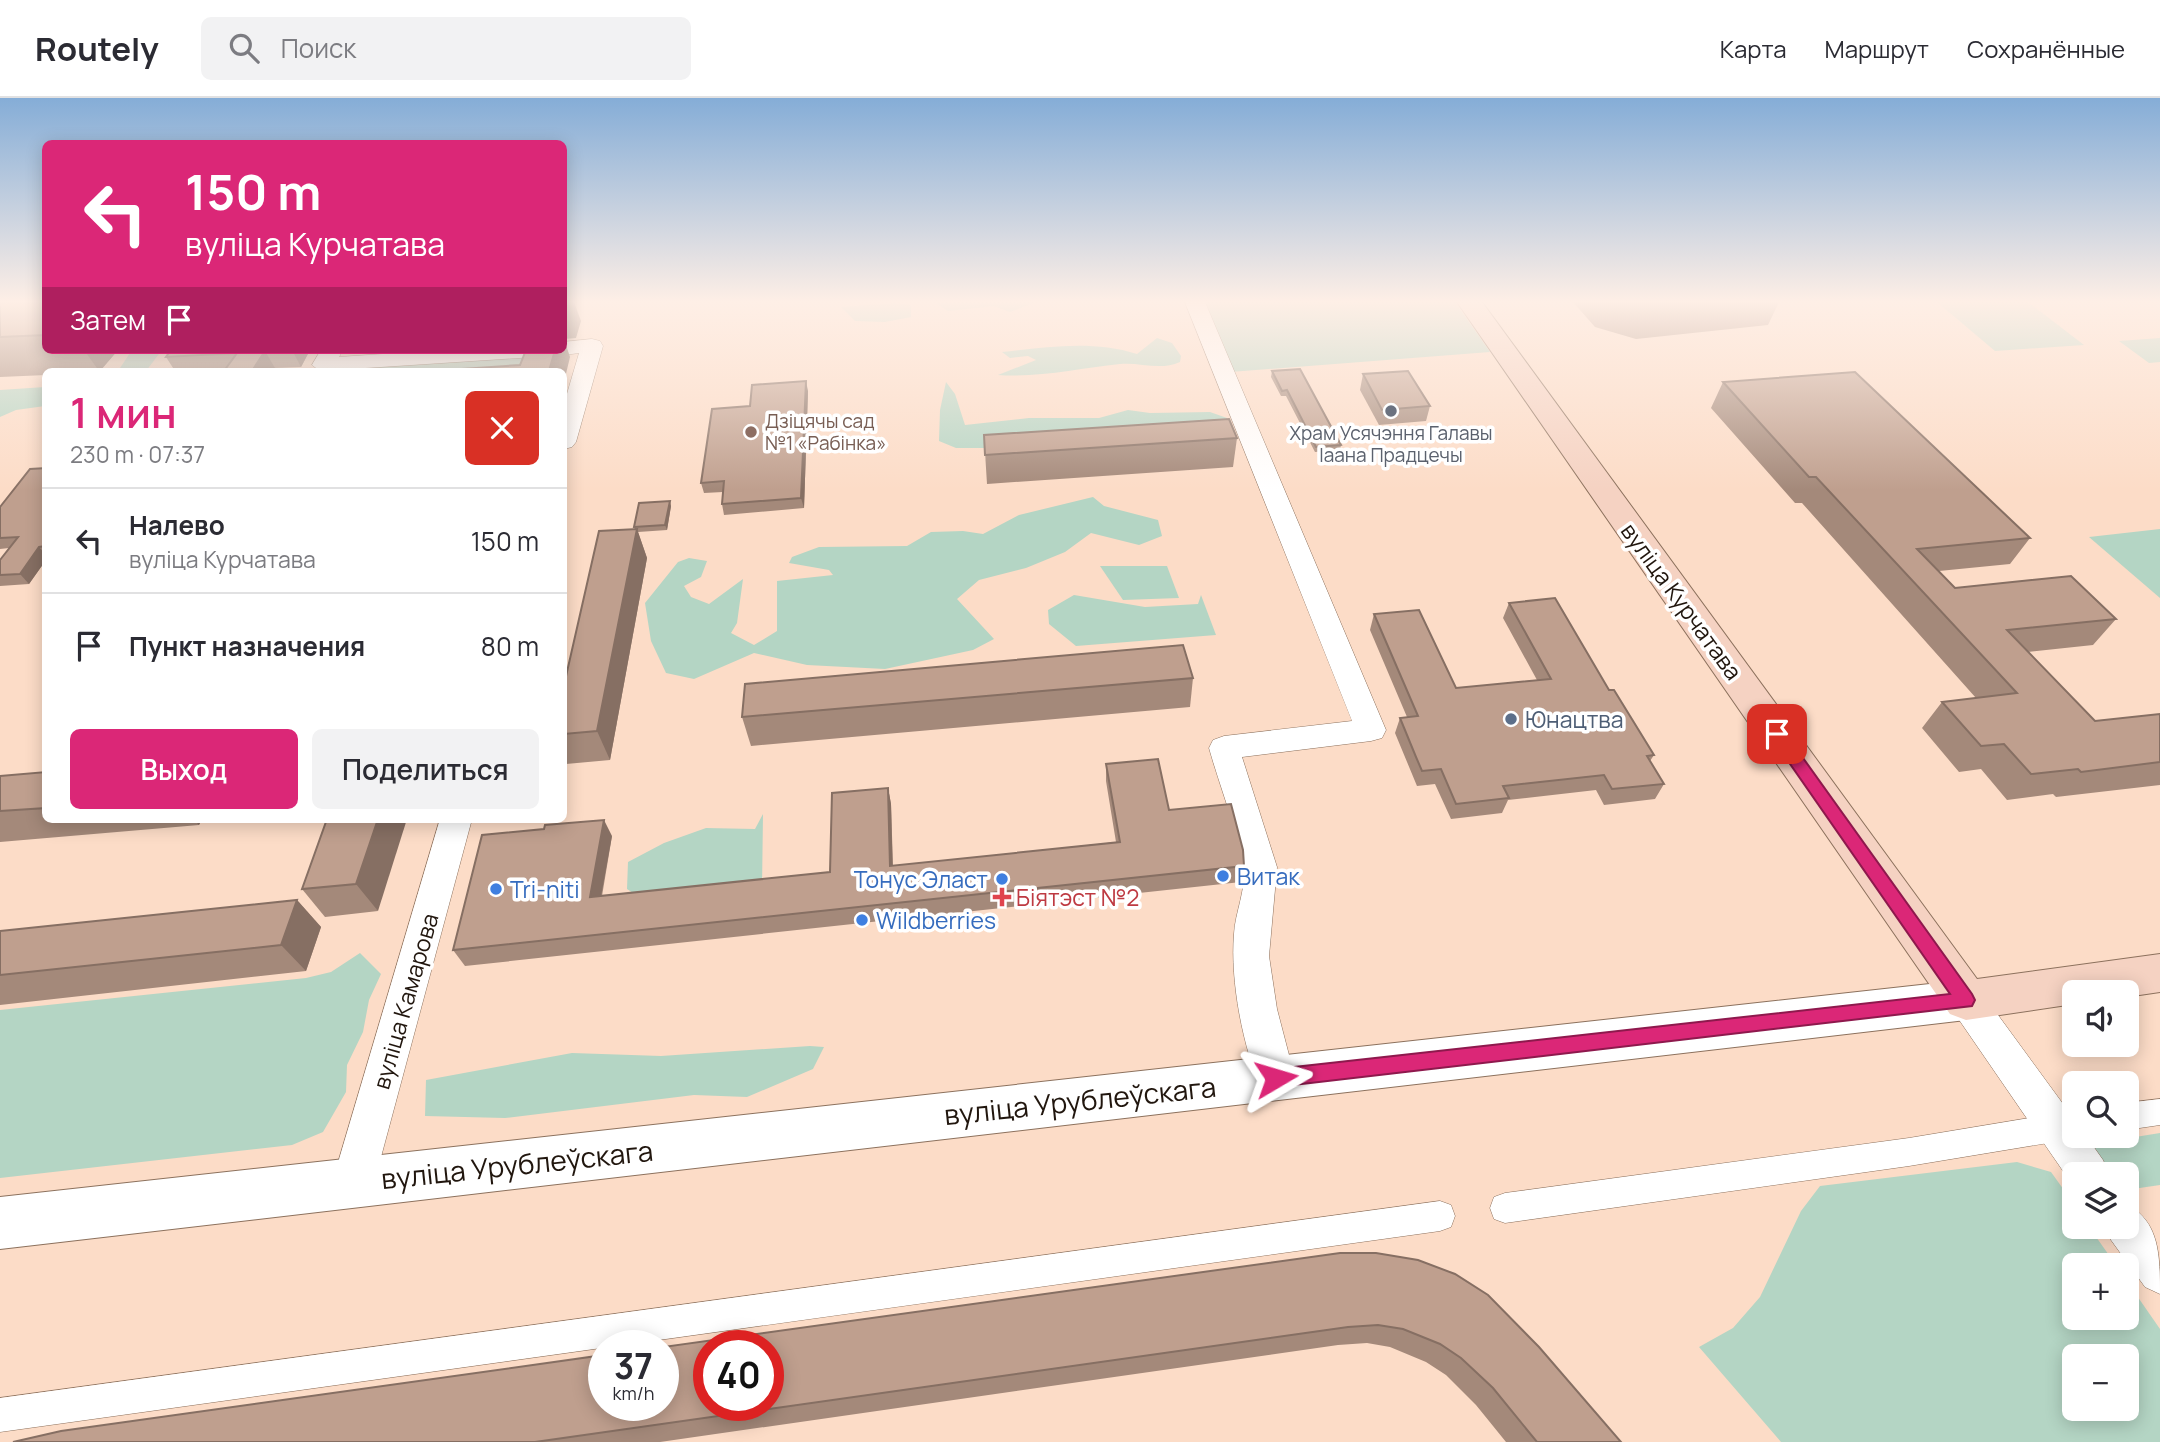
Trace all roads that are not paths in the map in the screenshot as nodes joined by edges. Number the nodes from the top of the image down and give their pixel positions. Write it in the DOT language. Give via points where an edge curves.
graph roads {
  1 [pos="587,365"];
  2 [pos="1221,365"];
  3 [pos="1514,365"];
  4 [pos="567,432"];
  5 [pos="455,823"];
  6 [pos="2160,973"];
  7 [pos="1966,1000"];
  8 [pos="1276,1078"];
  9 [pos="2160,1112"];
  10 [pos="2139,1115"];
  11 [pos="2062,1123"];
  12 [pos="2062,1127"];
  13 [pos="353,1183"];
  14 [pos="1505,1208"];
  15 [pos="1440,1216"];
  16 [pos="0,1223"];
  17 [pos="2136,1239"];
  18 [pos="2160,1272"];
  19 [pos="0,1415"];
  1 -- 4 [label="street"];
  2 -- 8 [label="street" via="1371,730 1224,748 1260,867 1261,888 1251,935 1254,996"];
  3 -- 7 [label="main road, вуліца Курчатава"];
  5 -- 13 [label="street, вуліца Камарова"];
  6 -- 7 [label="main road, вуліца Урублеўскага"];
  7 -- 8 [label="street, вуліца Урублеўскага"];
  7 -- 11 [label="street, вуліца Курчатава"];
  8 -- 13 [label="street, вуліца Урублеўскага"];
  9 -- 10 [label="street"];
  12 -- 14 [label="street"];
  13 -- 16 [label="street, вуліца Урублеўскага"];
  15 -- 19 [label="street"];
  17 -- 18 [label="street"];
}
